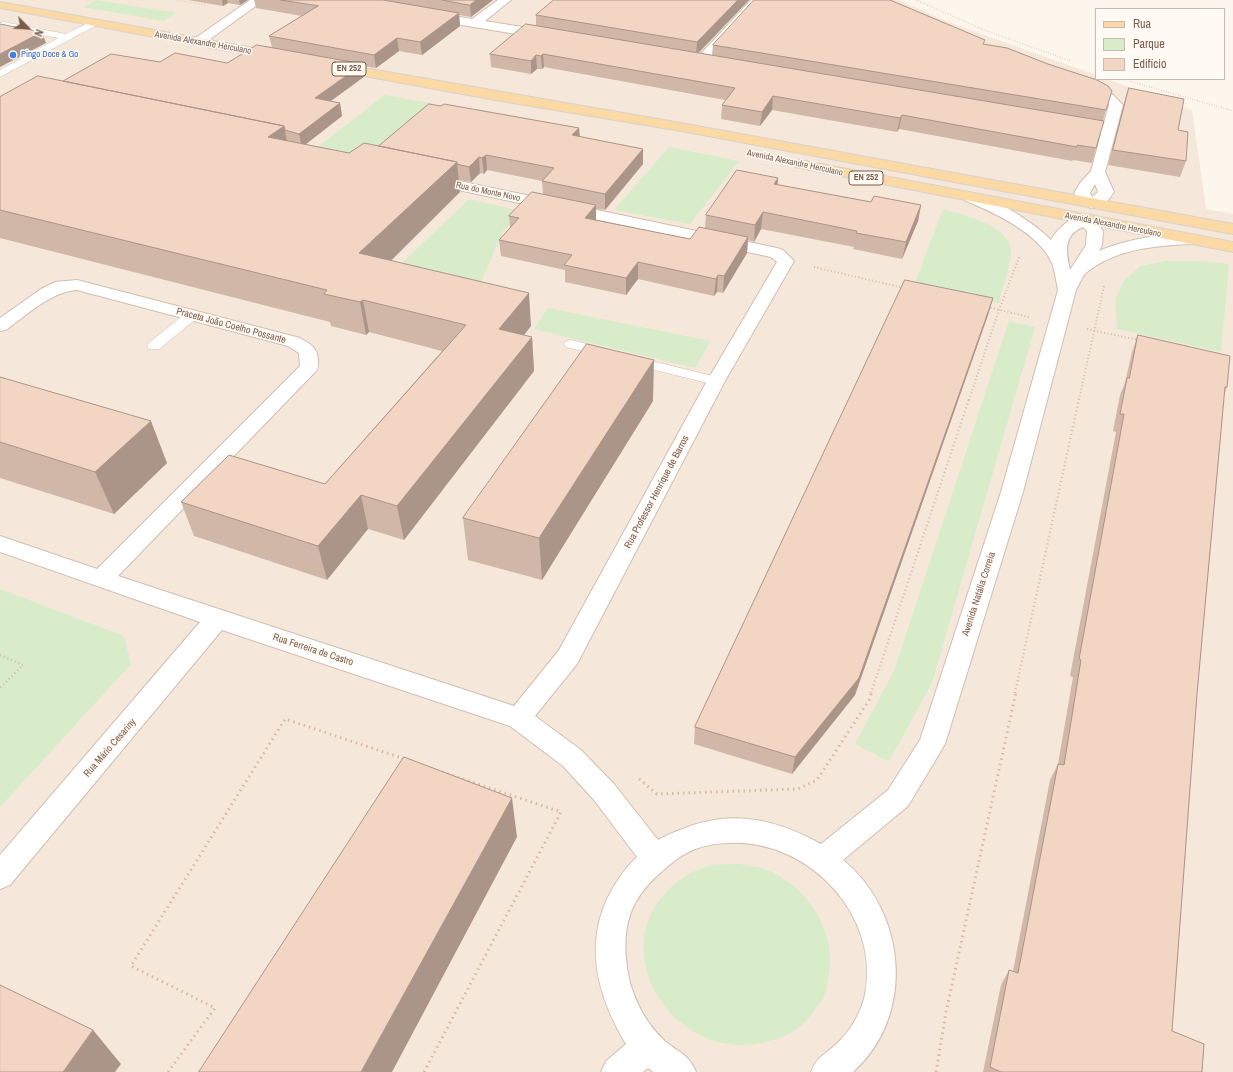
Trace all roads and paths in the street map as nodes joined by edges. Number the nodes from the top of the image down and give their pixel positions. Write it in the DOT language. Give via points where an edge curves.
graph roads {
  1 [pos="258,0"];
  2 [pos="505,0"];
  3 [pos="757,0"];
  4 [pos="916,0"];
  5 [pos="0,5"];
  6 [pos="421,14"];
  7 [pos="94,23"];
  8 [pos="474,23"];
  9 [pos="0,27"];
  10 [pos="67,37"];
  11 [pos="561,38"];
  12 [pos="198,42"];
  13 [pos="291,59"];
  14 [pos="686,59"];
  15 [pos="701,61"];
  16 [pos="1073,62"];
  17 [pos="322,64"];
  18 [pos="717,64"];
  19 [pos="0,74"];
  20 [pos="1070,79"];
  21 [pos="1128,80"];
  22 [pos="501,97"];
  23 [pos="1233,111"];
  24 [pos="1059,122"];
  25 [pos="1109,131"];
  26 [pos="419,178"];
  27 [pos="971,198"];
  28 [pos="1091,203"];
  29 [pos="1086,220"];
  30 [pos="1030,228"];
  31 [pos="1233,229"];
  32 [pos="1189,239"];
  33 [pos="1233,247"];
  34 [pos="786,261"];
  35 [pos="1059,261"];
  36 [pos="1107,279"];
  37 [pos="1072,282"];
  38 [pos="908,289"];
  39 [pos="984,306"];
  40 [pos="999,310"];
  41 [pos="192,315"];
  42 [pos="1059,324"];
  43 [pos="0,326"];
  44 [pos="1094,331"];
  45 [pos="1140,340"];
  46 [pos="571,344"];
  47 [pos="154,346"];
  48 [pos="716,381"];
  49 [pos="0,544"];
  50 [pos="102,578"];
  51 [pos="218,619"];
  52 [pos="0,655"];
  53 [pos="0,688"];
  54 [pos="519,718"];
  55 [pos="412,762"];
  56 [pos="434,769"];
  57 [pos="635,775"];
  58 [pos="654,857"];
  59 [pos="824,859"];
  60 [pos="0,876"];
  61 [pos="648,1047"];
  62 [pos="842,1069"];
  63 [pos="168,1072"];
  64 [pos="424,1072"];
  65 [pos="617,1072"];
  66 [pos="680,1072"];
  67 [pos="936,1072"];
  1 -- 12 [label="street"];
  2 -- 8 [label="street"];
  3 -- 15 [label="street"];
  4 -- 16 [label="path" via="984,30"];
  5 -- 7 [label="main road, Avenida Alexandre Herculano"];
  6 -- 8 [label="street"];
  7 -- 10 [label="lane"];
  7 -- 12 [label="main road, Avenida Alexandre Herculano"];
  8 -- 11 [label="street"];
  9 -- 10 [label="lane" via="4,25"];
  10 -- 19 [label="lane"];
  12 -- 13 [label="main road, Avenida Alexandre Herculano"];
  14 -- 15 [label="street"];
  15 -- 18 [label="street"];
  17 -- 22 [label="main road, Avenida Alexandre Herculano / EN 252"];
  20 -- 25 [label="street" via="1110,96 1116,105"];
  21 -- 23 [label="path"];
  22 -- 27 [label="main road, Avenida Alexandre Herculano / EN 252" via="600,122"];
  22 -- 28 [label="main road, Avenida Alexandre Herculano / EN 252"];
  24 -- 25 [label="street"];
  25 -- 28 [label="street" via="1098,172 1106,192 1103,197"];
  26 -- 34 [label="street, Rua do Monte Novo" via="777,253"];
  27 -- 29 [label="main road, Avenida Alexandre Herculano / EN 252"];
  27 -- 30 [label="street, Avenida Natália Correia" via="1003,212"];
  28 -- 29 [label="main road"];
  28 -- 31 [label="main road, Avenida Alexandre Herculano / EN 252"];
  29 -- 32 [label="main road, Avenida Alexandre Herculano / EN 252"];
  29 -- 35 [label="street, Avenida Natália Correia" via="1069,227 1063,233 1057,249"];
  29 -- 37 [label="street, Avenida Natália Correia" via="1095,231 1095,238 1090,253"];
  30 -- 35 [label="street, Avenida Natália Correia" via="1047,244"];
  30 -- 40 [label="path"];
  32 -- 33 [label="main road, Avenida Alexandre Herculano / EN 252"];
  32 -- 37 [label="street" via="1157,241 1120,249 1097,258"];
  34 -- 38 [label="path"];
  34 -- 48 [label="street, Rua Professor Henrique de Barros"];
  35 -- 37 [label="street, Avenida Natália Correia"];
  36 -- 44 [label="path"];
  37 -- 42 [label="street, Avenida Natália Correia"];
  39 -- 40 [label="path"];
  40 -- 42 [label="path"];
  40 -- 57 [label="path" via="869,700 817,780 798,789 657,794"];
  41 -- 43 [label="street, Praceta João Coelho Possante" via="76,285 61,286 47,293"];
  41 -- 47 [label="lane"];
  41 -- 50 [label="street, Praceta João Coelho Possante" via="294,342 308,352 309,367"];
  42 -- 44 [label="path"];
  42 -- 59 [label="street, Avenida Natália Correia" via="1012,492 932,744 898,798"];
  44 -- 45 [label="path"];
  44 -- 67 [label="path" via="946,1012"];
  46 -- 48 [label="lane"];
  48 -- 54 [label="street, Rua Professor Henrique de Barros" via="568,657"];
  49 -- 50 [label="street, Rua Ferreira de Castro"];
  50 -- 51 [label="street, Rua Ferreira de Castro"];
  51 -- 54 [label="street, Rua Ferreira de Castro"];
  51 -- 60 [label="street, Rua Mário Cesariny"];
  52 -- 53 [label="path" via="23,665"];
  54 -- 58 [label="street, Rua Ferreira de Castro" via="572,758 604,792"];
  55 -- 63 [label="path" via="286,719 131,966 215,1008"];
  56 -- 64 [label="path" via="561,812"];
  58 -- 59 [label="street" via="684,839 719,830 756,831 791,841"];
  58 -- 61 [label="street" via="628,886 612,924 610,966 622,1009"];
  59 -- 62 [label="street" via="851,886 871,919 881,956 880,994 868,1031"];
  61 -- 65 [label="street"];
  61 -- 66 [label="street"];
}
